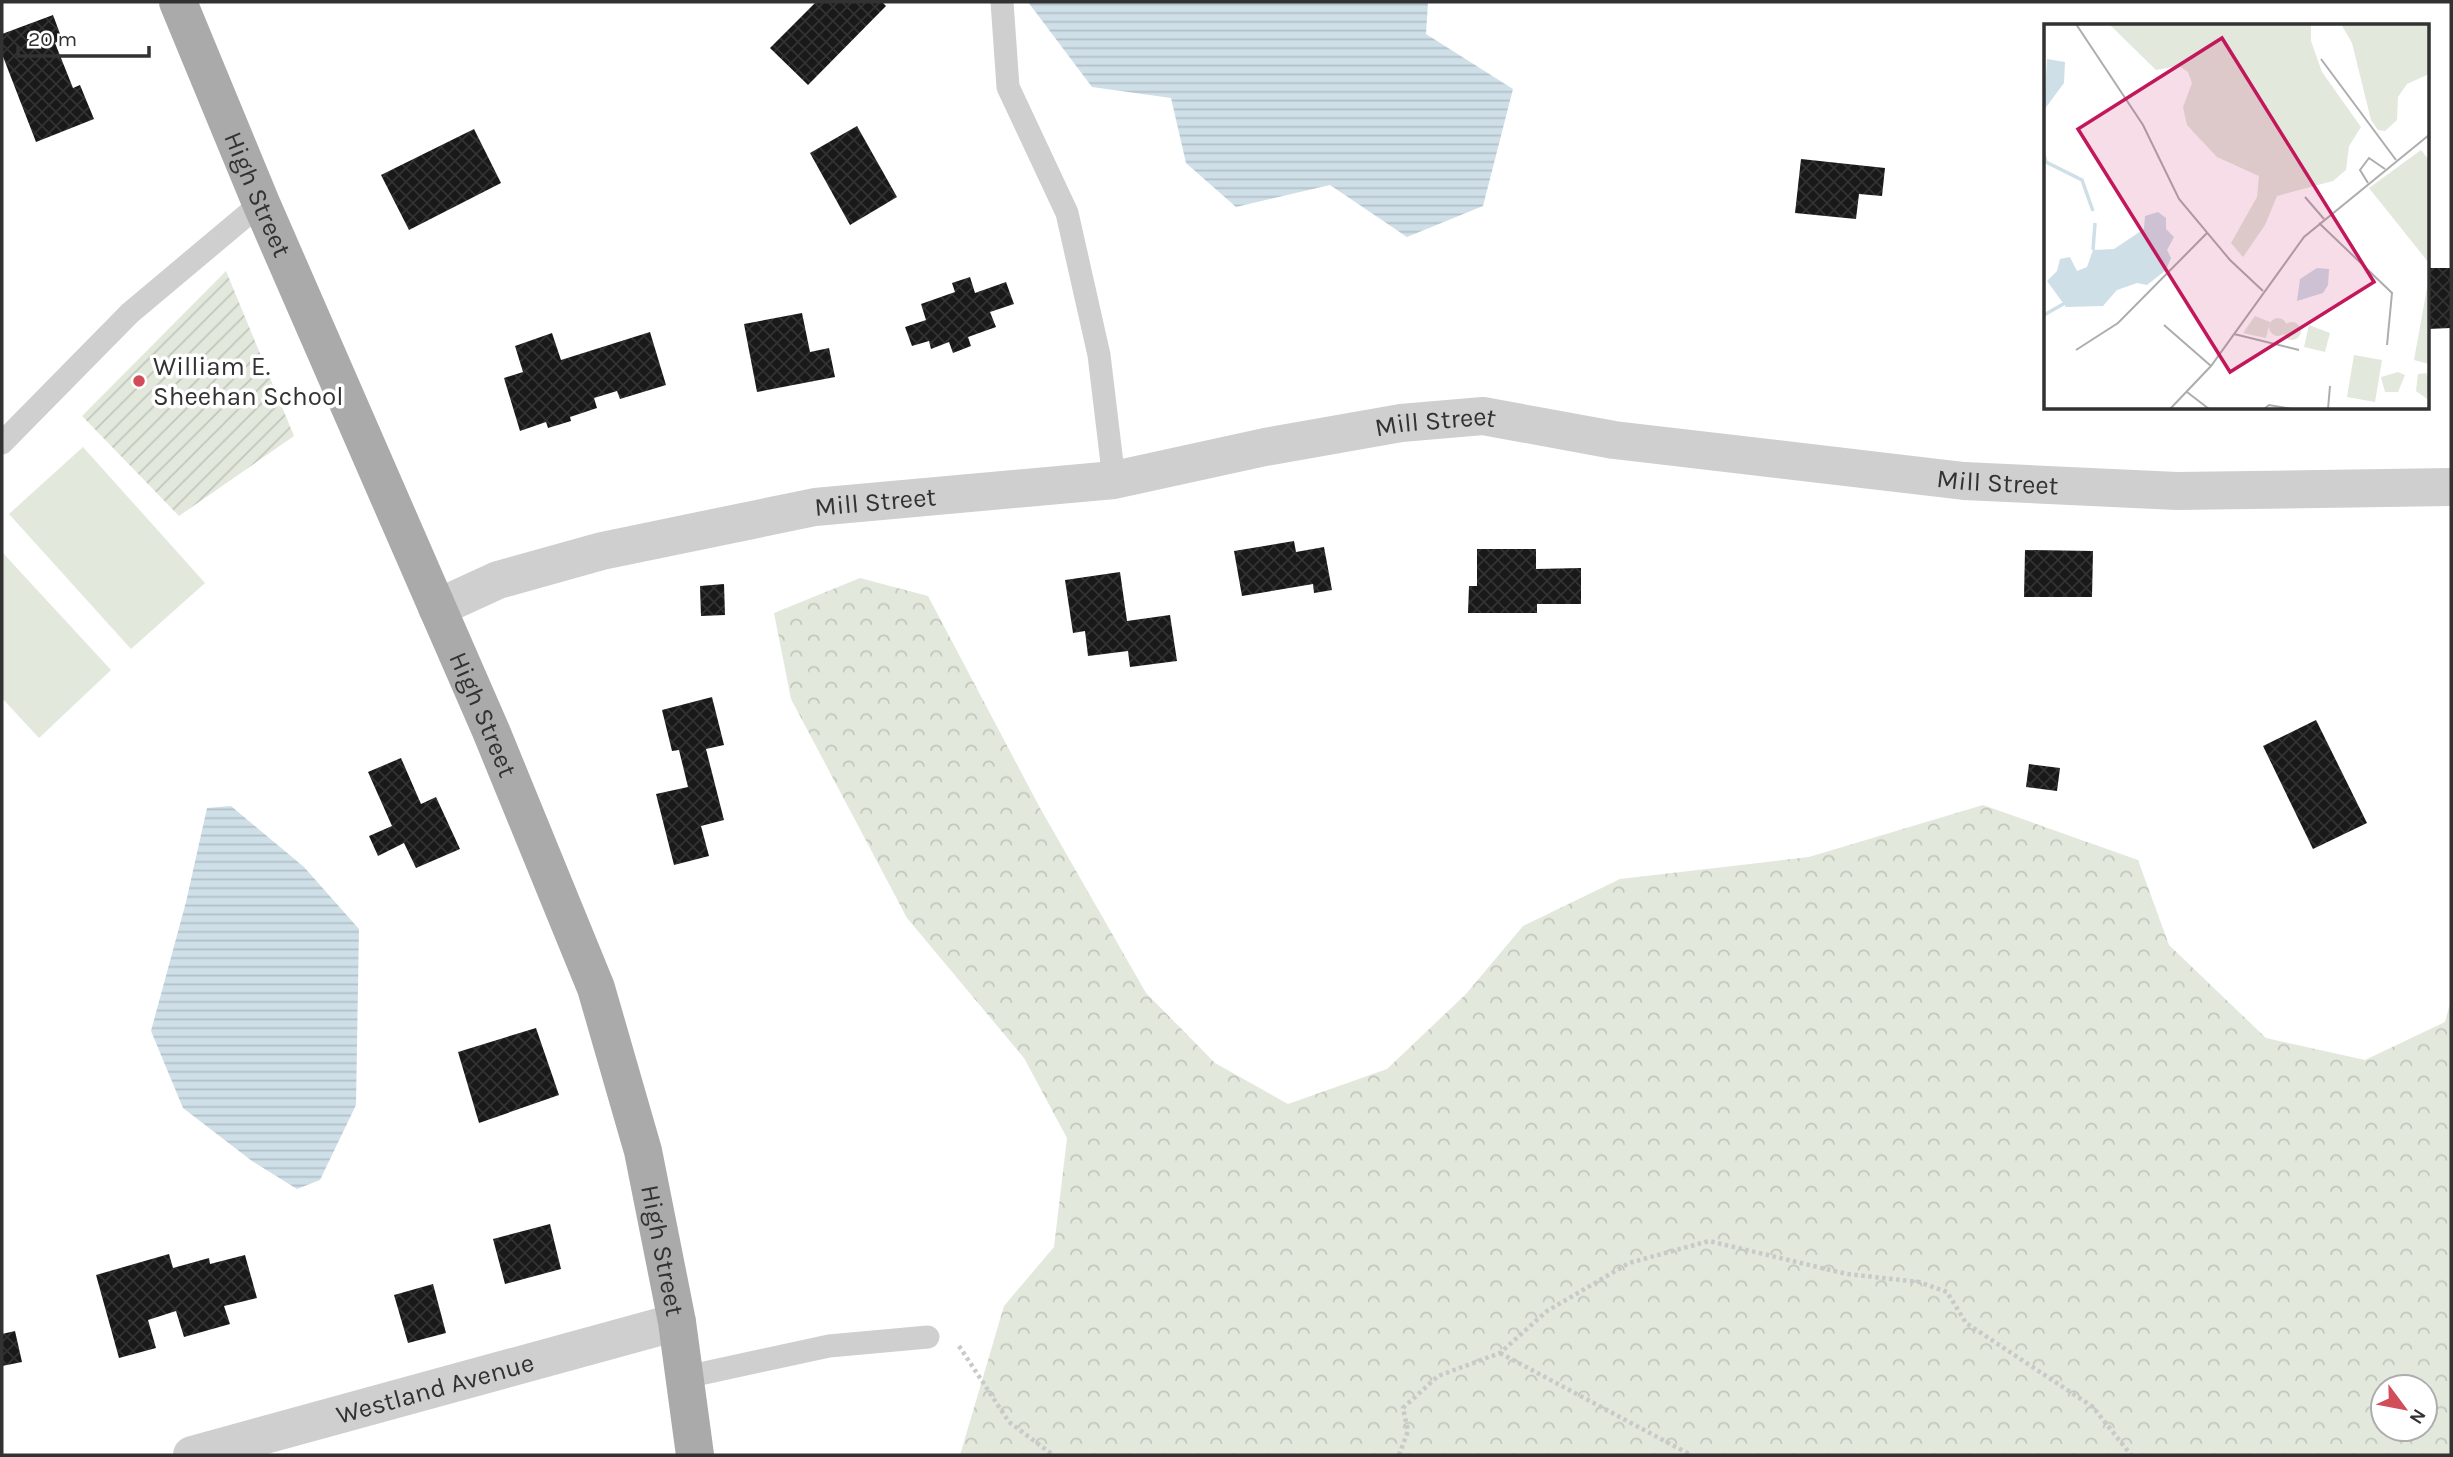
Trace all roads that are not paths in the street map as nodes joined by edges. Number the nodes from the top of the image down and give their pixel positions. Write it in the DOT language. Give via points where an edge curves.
graph roads {
  1 [pos="178,2"];
  2 [pos="1003,2"];
  3 [pos="261,203"];
  4 [pos="2,443"];
  5 [pos="1114,480"];
  6 [pos="2451,487"];
  7 [pos="437,608"];
  8 [pos="677,1322"];
  9 [pos="929,1338"];
  10 [pos="686,1377"];
  11 [pos="192,1455"];
  12 [pos="695,1455"];
  1 -- 3 [label="main road, High Street"];
  2 -- 5 [label="lane" via="1008,87 1067,214 1099,355"];
  3 -- 4 [label="lane" via="130,313"];
  3 -- 7 [label="main road, High Street"];
  5 -- 6 [label="street, Mill Street" via="1401,422 1483,416 1614,440 1964,481 2177,491"];
  5 -- 7 [label="street, Mill Street" via="815,507 602,551 498,580"];
  7 -- 8 [label="main road, High Street" via="596,988 643,1151"];
  8 -- 10 [label="main road, High Street"];
  8 -- 11 [label="street, Westland Avenue"];
  9 -- 10 [label="lane" via="829,1346"];
  10 -- 12 [label="main road, High Street"];
}
